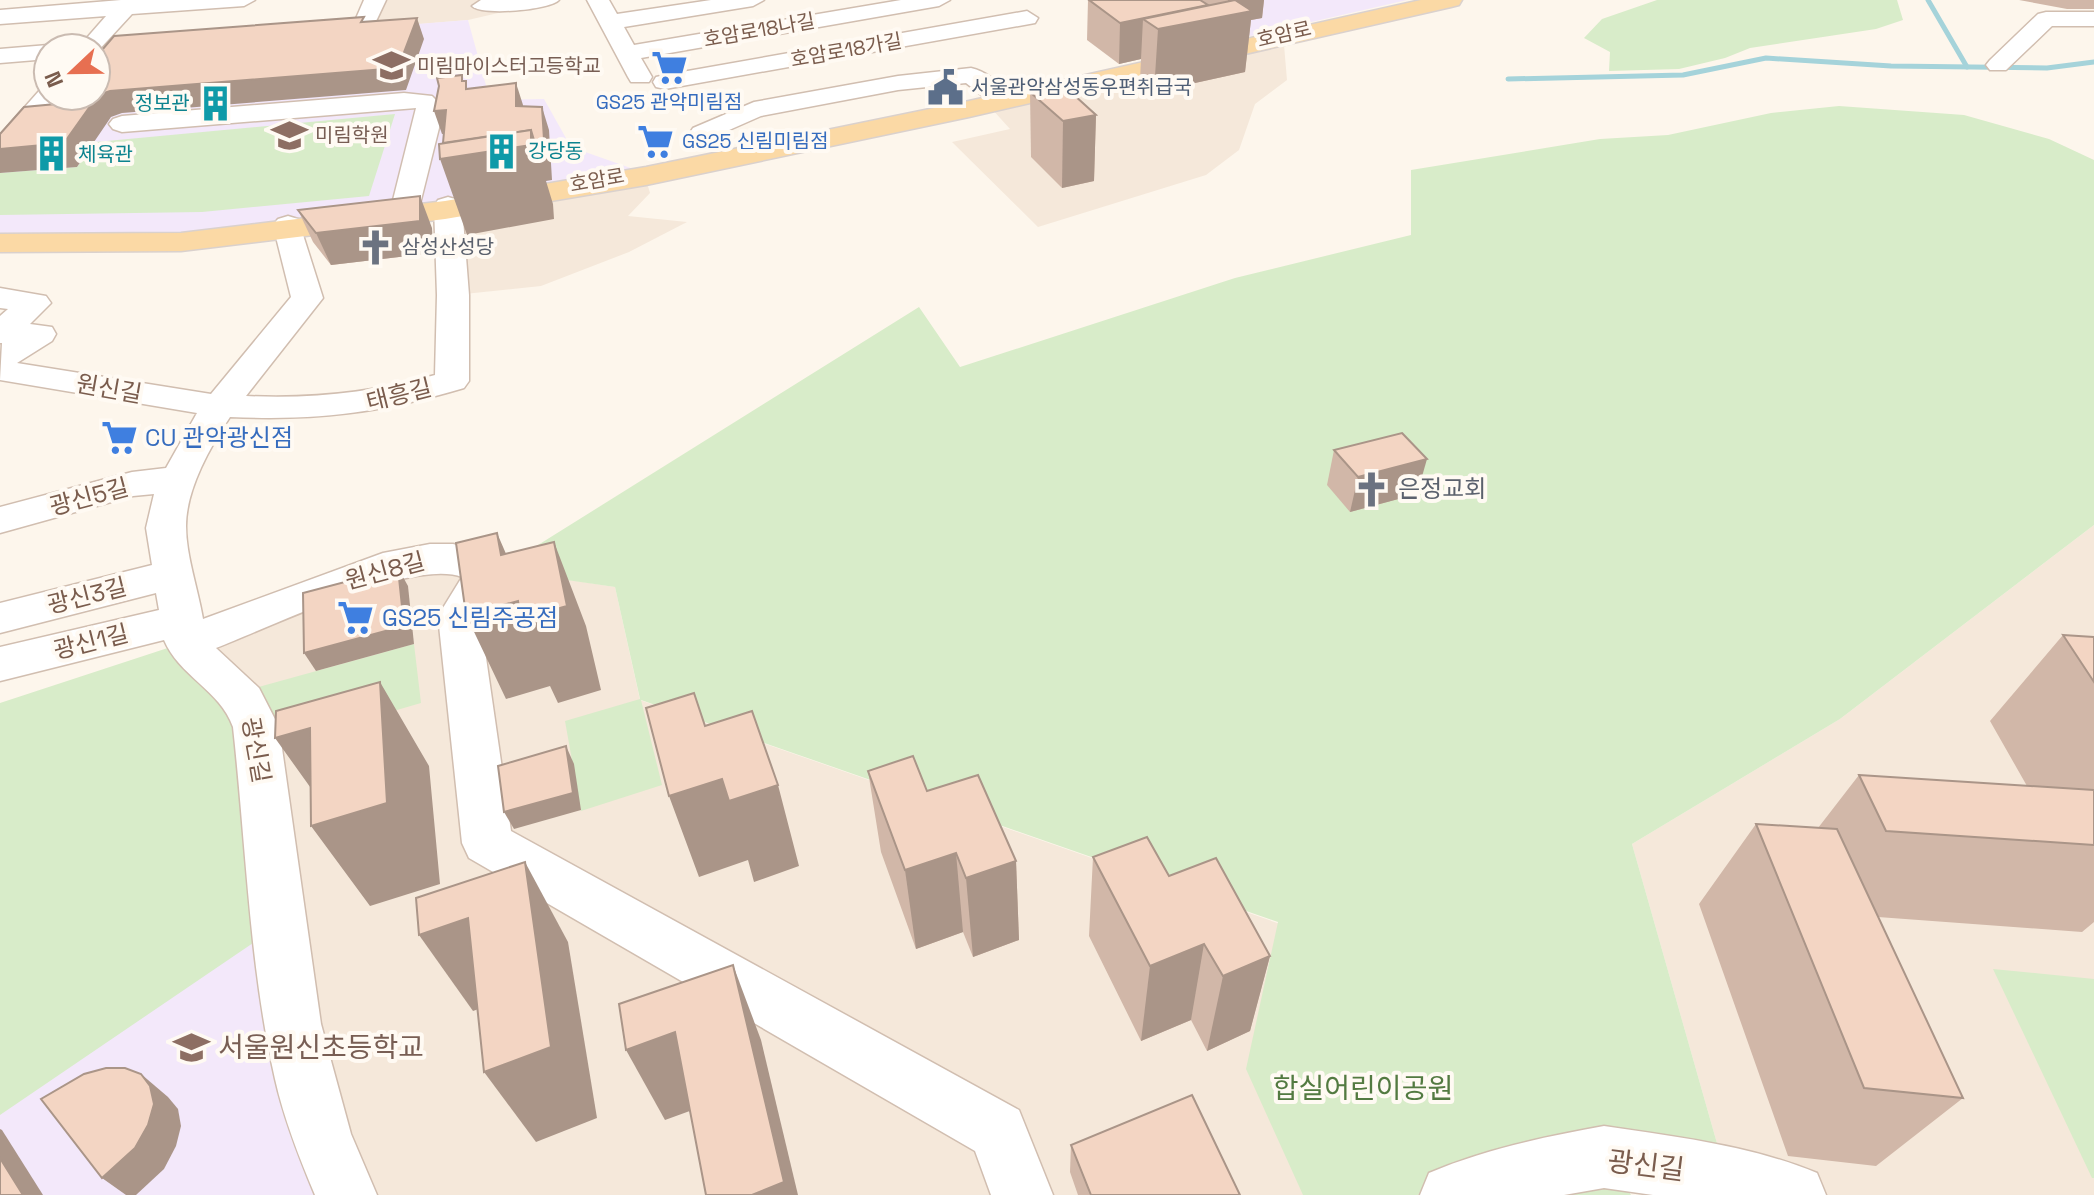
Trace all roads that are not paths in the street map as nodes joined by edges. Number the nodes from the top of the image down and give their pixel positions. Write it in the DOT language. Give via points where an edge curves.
graph roads {
  1 [pos="244,0"];
  2 [pos="261,0"];
  3 [pos="375,0"];
  4 [pos="548,0"];
  5 [pos="598,0"];
  6 [pos="753,0"];
  7 [pos="939,0"];
  8 [pos="1430,0"];
  9 [pos="1451,0"];
  10 [pos="195,2"];
  11 [pos="484,3"];
  12 [pos="129,4"];
  13 [pos="56,7"];
  14 [pos="0,17"];
  15 [pos="1027,18"];
  16 [pos="2094,19"];
  17 [pos="610,22"];
  18 [pos="179,24"];
  19 [pos="245,25"];
  20 [pos="106,32"];
  21 [pos="284,35"];
  22 [pos="112,47"];
  23 [pos="123,47"];
  24 [pos="32,53"];
  25 [pos="627,53"];
  26 [pos="0,56"];
  27 [pos="1998,65"];
  28 [pos="665,82"];
  29 [pos="997,95"];
  30 [pos="32,108"];
  31 [pos="13,122"];
  32 [pos="122,124"];
  33 [pos="699,130"];
  34 [pos="0,151"];
  35 [pos="448,208"];
  36 [pos="404,212"];
  37 [pos="289,228"];
  38 [pos="0,234"];
  39 [pos="0,243"];
  40 [pos="0,298"];
  41 [pos="0,332"];
  42 [pos="0,359"];
  43 [pos="0,370"];
  44 [pos="218,408"];
  45 [pos="179,479"];
  46 [pos="0,520"];
  47 [pos="173,574"];
  48 [pos="0,618"];
  49 [pos="184,631"];
  50 [pos="0,664"];
  51 [pos="1617,1176"];
  52 [pos="346,1195"];
  53 [pos="1022,1195"];
  54 [pos="1451,1195"];
  55 [pos="1795,1195"];
  1 -- 10 [label="street"];
  2 -- 19 [label="street"];
  3 -- 21 [label="street" via="362,29"];
  4 -- 11 [label="street"];
  5 -- 17 [label="street"];
  6 -- 17 [label="street"];
  7 -- 25 [label="street, 호암로18나길"];
  8 -- 29 [label="main road, 호암로" via="1227,37"];
  9 -- 35 [label="main road" via="646,176"];
  10 -- 12 [label="street"];
  10 -- 18 [label="street"];
  12 -- 13 [label="street"];
  12 -- 20 [label="street"];
  13 -- 14 [label="street"];
  15 -- 28 [label="street, 호암로18가길"];
  16 -- 27 [label="street" via="2046,19"];
  17 -- 25 [label="street"];
  22 -- 23 [label="street"];
  24 -- 26 [label="street"];
  25 -- 28 [label="street" via="644,85"];
  28 -- 33 [label="street"];
  29 -- 33 [label="main road, 호암로"];
  29 -- 33 [label="street, 호암로" via="971,75 898,83 754,110"];
  30 -- 31 [label="street"];
  31 -- 34 [label="street"];
  32 -- 36 [label="street" via="423,101 431,108"];
  33 -- 35 [label="main road, 호암로"];
  35 -- 36 [label="main road, 호암로"];
  35 -- 37 [label="main road"];
  35 -- 44 [label="street, 태흥길" via="452,381 408,397 358,406 307,411"];
  36 -- 37 [label="main road, 호암로"];
  37 -- 38 [label="main road, 호암로"];
  37 -- 39 [label="main road" via="181,242"];
  37 -- 44 [label="street" via="307,298"];
  40 -- 41 [label="street" via="35,303"];
  41 -- 42 [label="street" via="40,334"];
  43 -- 44 [label="street, 원신길"];
  44 -- 45 [label="street"];
  45 -- 46 [label="street, 광신5길" via="132,484"];
  45 -- 47 [label="street" via="165,516"];
  47 -- 48 [label="street, 광신3길"];
  47 -- 49 [label="street"];
  49 -- 50 [label="street, 광신1길"];
  49 -- 52 [label="street, 광신길" via="194,653 250,708 294,1046 316,1126"];
  49 -- 53 [label="street, 원신8길" via="383,567 453,558 498,570 473,591 459,616 487,843 998,1131"];
  51 -- 54 [label="street, 광신길" via="1528,1171"];
  51 -- 55 [label="street, 광신길" via="1726,1175"];
}
